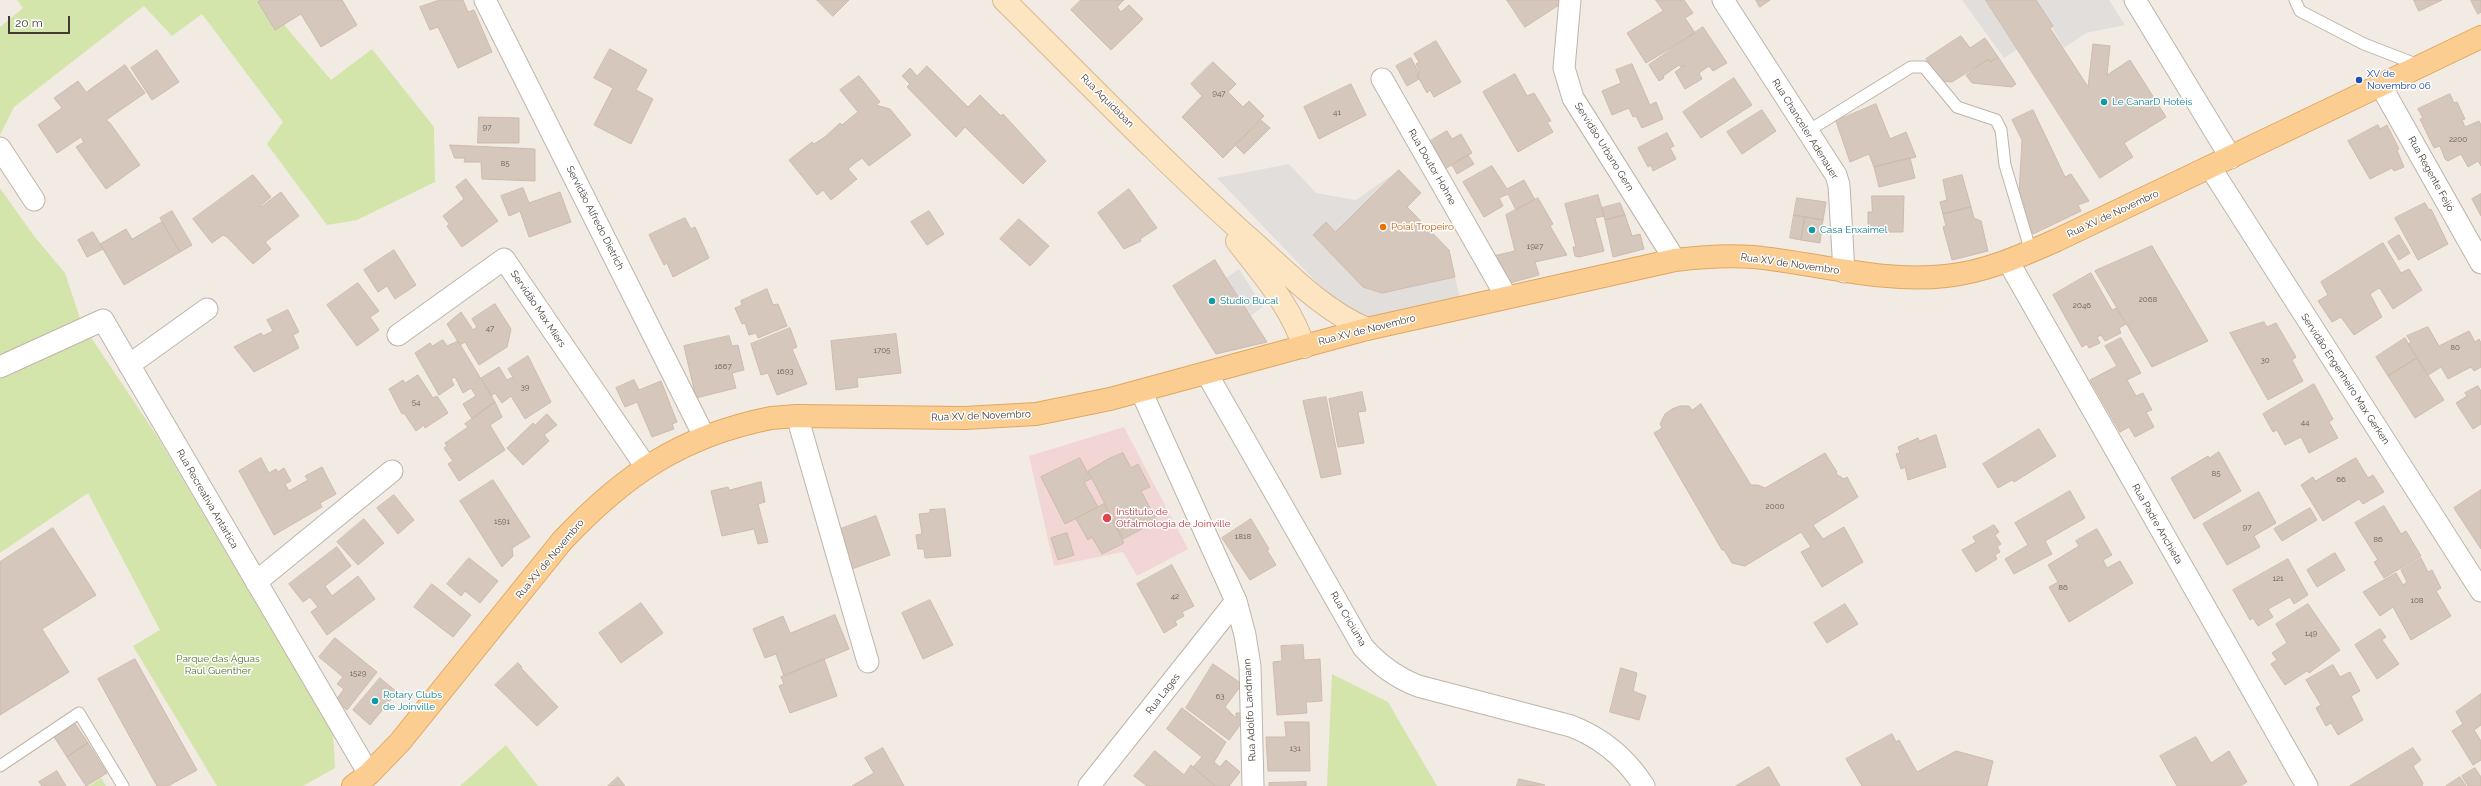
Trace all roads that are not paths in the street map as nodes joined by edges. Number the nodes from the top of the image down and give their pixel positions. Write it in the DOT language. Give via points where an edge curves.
graph roads {
  1 [pos="485,0"];
  2 [pos="1004,0"];
  3 [pos="1570,0"];
  4 [pos="1723,0"];
  5 [pos="2135,0"];
  6 [pos="2295,0"];
  7 [pos="2481,37"];
  8 [pos="2421,66"];
  9 [pos="1382,79"];
  10 [pos="2381,86"];
  11 [pos="1808,131"];
  12 [pos="0,148"];
  13 [pos="2231,158"];
  14 [pos="2210,167"];
  15 [pos="34,200"];
  16 [pos="1209,203"];
  17 [pos="2031,252"];
  18 [pos="1674,260"];
  19 [pos="2008,261"];
  20 [pos="2481,263"];
  21 [pos="1844,272"];
  22 [pos="1506,296"];
  23 [pos="207,308"];
  24 [pos="1367,329"];
  25 [pos="398,335"];
  26 [pos="1304,347"];
  27 [pos="129,365"];
  28 [pos="0,367"];
  29 [pos="1207,374"];
  30 [pos="1141,391"];
  31 [pos="797,416"];
  32 [pos="704,436"];
  33 [pos="646,467"];
  34 [pos="392,471"];
  35 [pos="256,582"];
  36 [pos="2481,591"];
  37 [pos="1236,601"];
  38 [pos="868,662"];
  39 [pos="0,766"];
  40 [pos="361,780"];
  41 [pos="123,786"];
  42 [pos="1089,786"];
  43 [pos="1253,786"];
  44 [pos="1644,786"];
  45 [pos="2307,786"];
  1 -- 32 [label="street, Servidão Alfredo Dietrich"];
  2 -- 16 [label="street, Rua Aquidaban"];
  3 -- 18 [label="street, Servidão Urbano Gern" via="1564,68 1573,98"];
  4 -- 11 [label="street, Rua Chanceler Adenauer"];
  5 -- 13 [label="street"];
  6 -- 8 [label="lane" via="2300,11 2364,44"];
  7 -- 8 [label="main road, Rua XV de Novembro"];
  8 -- 10 [label="main road, Rua XV de Novembro"];
  9 -- 22 [label="street, Rua Doutor Hohne"];
  10 -- 13 [label="main road, Rua XV de Novembro"];
  10 -- 20 [label="street, Rua Regente Feijó"];
  11 -- 17 [label="lane" via="1911,67 1924,67 1957,107 1996,120 2001,130 2005,165"];
  11 -- 21 [label="street, Rua Chanceler Adenauer" via="1836,175 1839,185"];
  12 -- 15 [label="street"];
  13 -- 14 [label="main road, Rua XV de Novembro"];
  14 -- 17 [label="main road, Rua XV de Novembro"];
  14 -- 36 [label="street, Servidão Engenheiro Max Gerken"];
  16 -- 24 [label="street, Rua Aquidaban" via="1321,303 1343,319"];
  16 -- 26 [label="street, Rua Aquidaban" via="1288,309"];
  17 -- 19 [label="main road, Rua XV de Novembro"];
  18 -- 21 [label="main road, Rua XV de Novembro" via="1724,256 1753,257"];
  18 -- 22 [label="main road, Rua XV de Novembro"];
  19 -- 21 [label="main road, Rua XV de Novembro" via="1972,272 1945,276 1883,276"];
  19 -- 45 [label="street, Rua Padre Anchieta"];
  22 -- 24 [label="main road, Rua XV de Novembro"];
  23 -- 27 [label="street"];
  24 -- 26 [label="main road, Rua XV de Novembro"];
  25 -- 33 [label="street, Servidão Max Miers" via="504,259"];
  26 -- 29 [label="main road, Rua XV de Novembro"];
  27 -- 28 [label="street, Rua Recreativa Antártica" via="103,320"];
  27 -- 35 [label="street, Rua Recreativa Antártica"];
  29 -- 30 [label="main road, Rua XV de Novembro"];
  29 -- 44 [label="street, Rua Criciúma" via="1363,647 1376,661 1396,676 1418,686 1571,726 1588,733 1609,746 1628,764"];
  30 -- 31 [label="main road, Rua XV de Novembro" via="1064,409 1007,417"];
  30 -- 37 [label="street, Rua Adolfo Landmann"];
  31 -- 32 [label="main road, Rua XV de Novembro" via="738,424"];
  31 -- 38 [label="street"];
  32 -- 33 [label="main road, Rua XV de Novembro"];
  33 -- 40 [label="main road, Rua XV de Novembro" via="620,485 562,542 400,742"];
  34 -- 35 [label="street"];
  35 -- 40 [label="street, Rua Recreativa Antártica"];
  37 -- 42 [label="street, Rua Lages"];
  37 -- 43 [label="street, Rua Adolfo Landmann" via="1250,666"];
  39 -- 41 [label="lane" via="79,713"];
}
